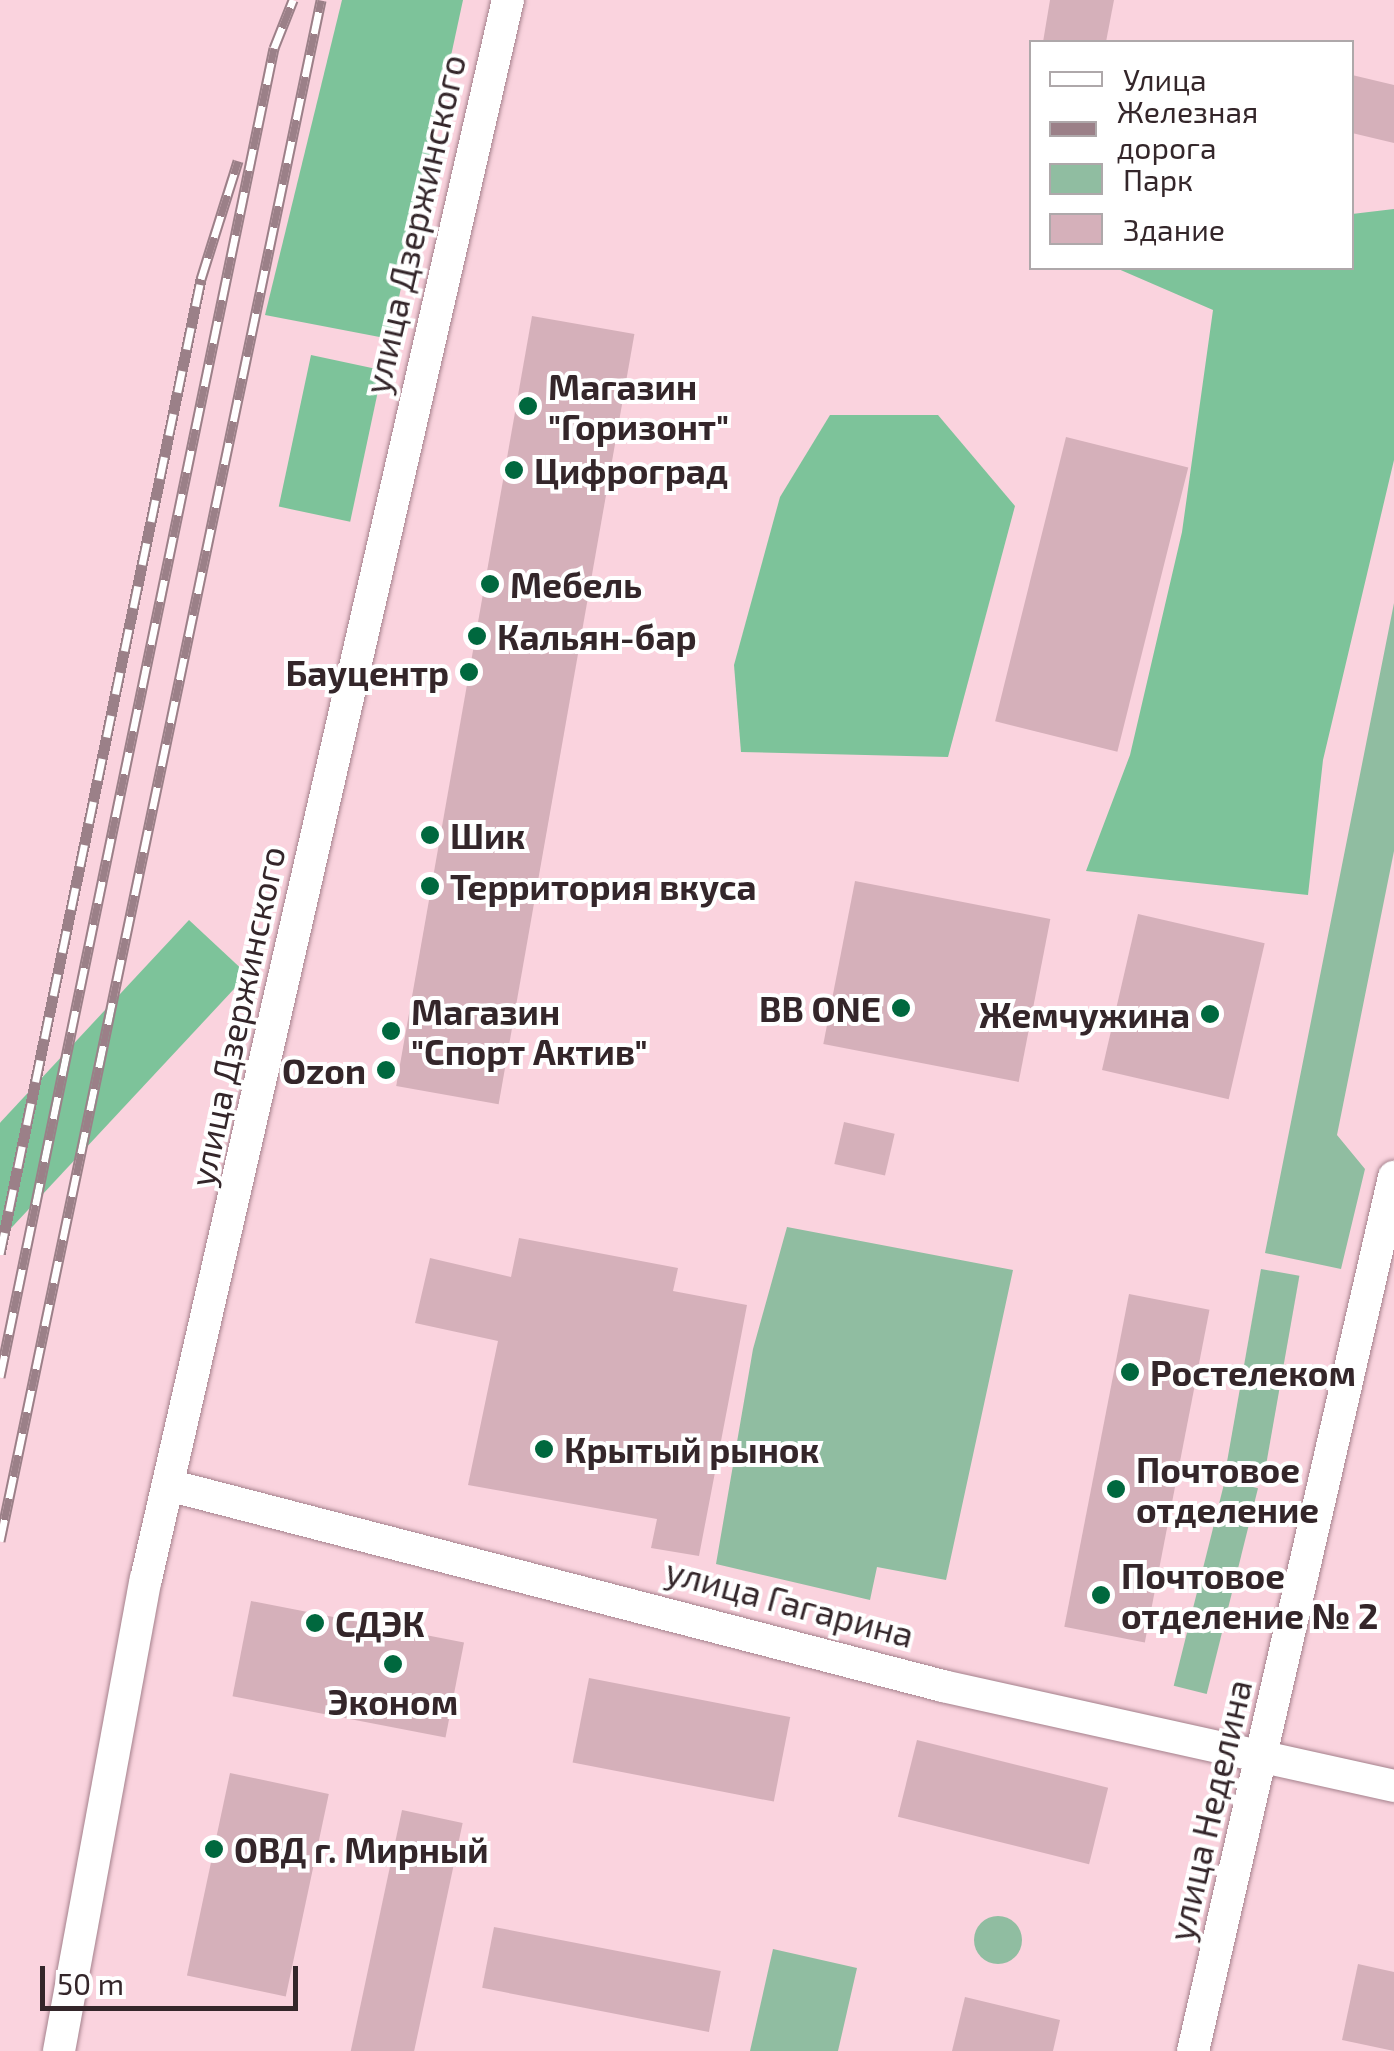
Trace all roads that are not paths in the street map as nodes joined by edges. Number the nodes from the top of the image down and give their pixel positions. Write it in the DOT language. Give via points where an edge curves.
graph roads {
  1 [pos="508,0"];
  2 [pos="1394,1177"];
  3 [pos="168,1485"];
  4 [pos="1263,1757"];
  5 [pos="1394,1786"];
  6 [pos="59,2051"];
  7 [pos="1193,2051"];
  1 -- 3 [label="street, улица Дзержинского" via="418,361 223,1272"];
  2 -- 4 [label="street, улица Неделина"];
  3 -- 4 [label="street, улица Гагарина" via="943,1686"];
  3 -- 6 [label="street, улица Дзержинского"];
  4 -- 5 [label="street, улица Гагарина"];
  4 -- 7 [label="street, улица Неделина"];
}
